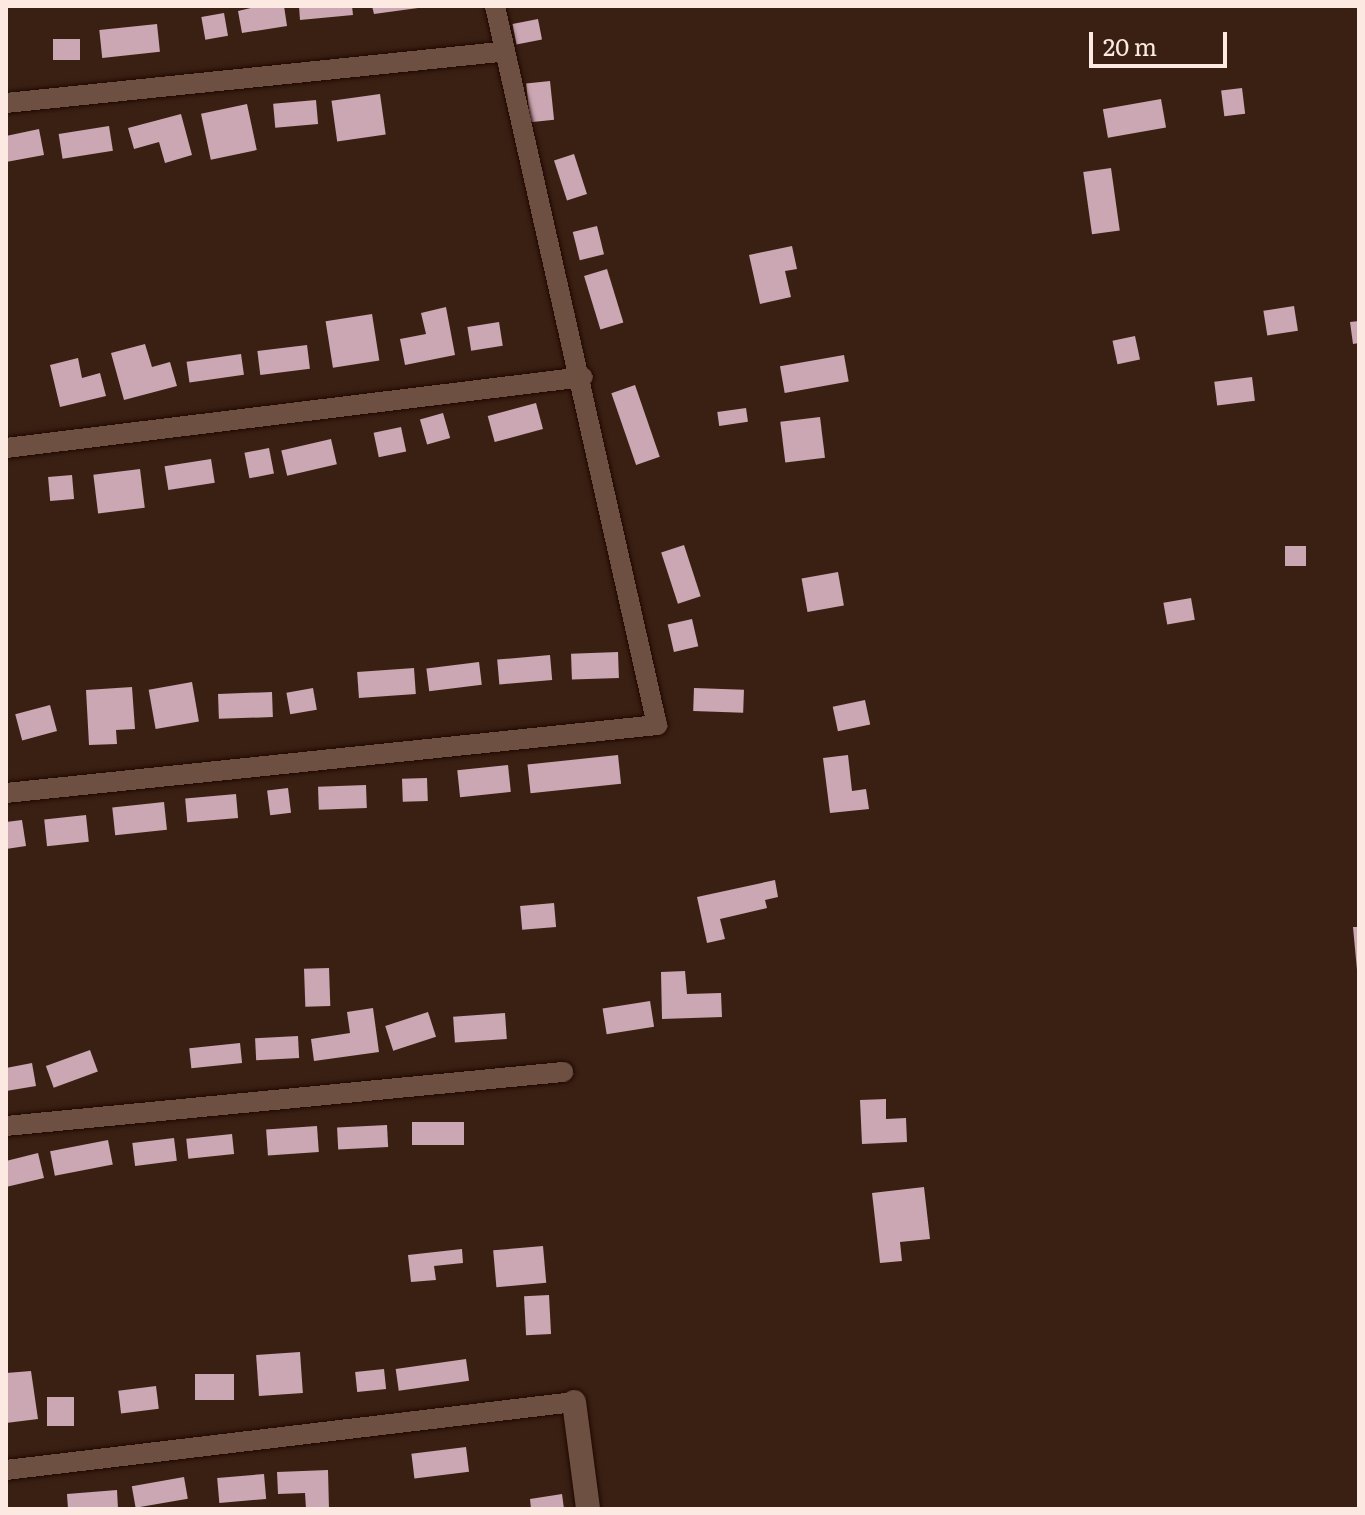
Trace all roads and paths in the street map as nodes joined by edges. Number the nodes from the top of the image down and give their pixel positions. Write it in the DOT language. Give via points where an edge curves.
graph roads {
  1 [pos="495,6"];
  2 [pos="503,52"];
  3 [pos="6,103"];
  4 [pos="583,377"];
  5 [pos="6,448"];
  6 [pos="6,793"];
  7 [pos="563,1072"];
  8 [pos="6,1126"];
  9 [pos="574,1402"];
  10 [pos="6,1470"];
  11 [pos="588,1509"];
  1 -- 2 [label="lane"];
  2 -- 3 [label="lane"];
  2 -- 4 [label="lane"];
  4 -- 5 [label="lane"];
  4 -- 6 [label="lane" via="657,725"];
  7 -- 8 [label="lane"];
  9 -- 10 [label="lane"];
  9 -- 11 [label="street"];
}
